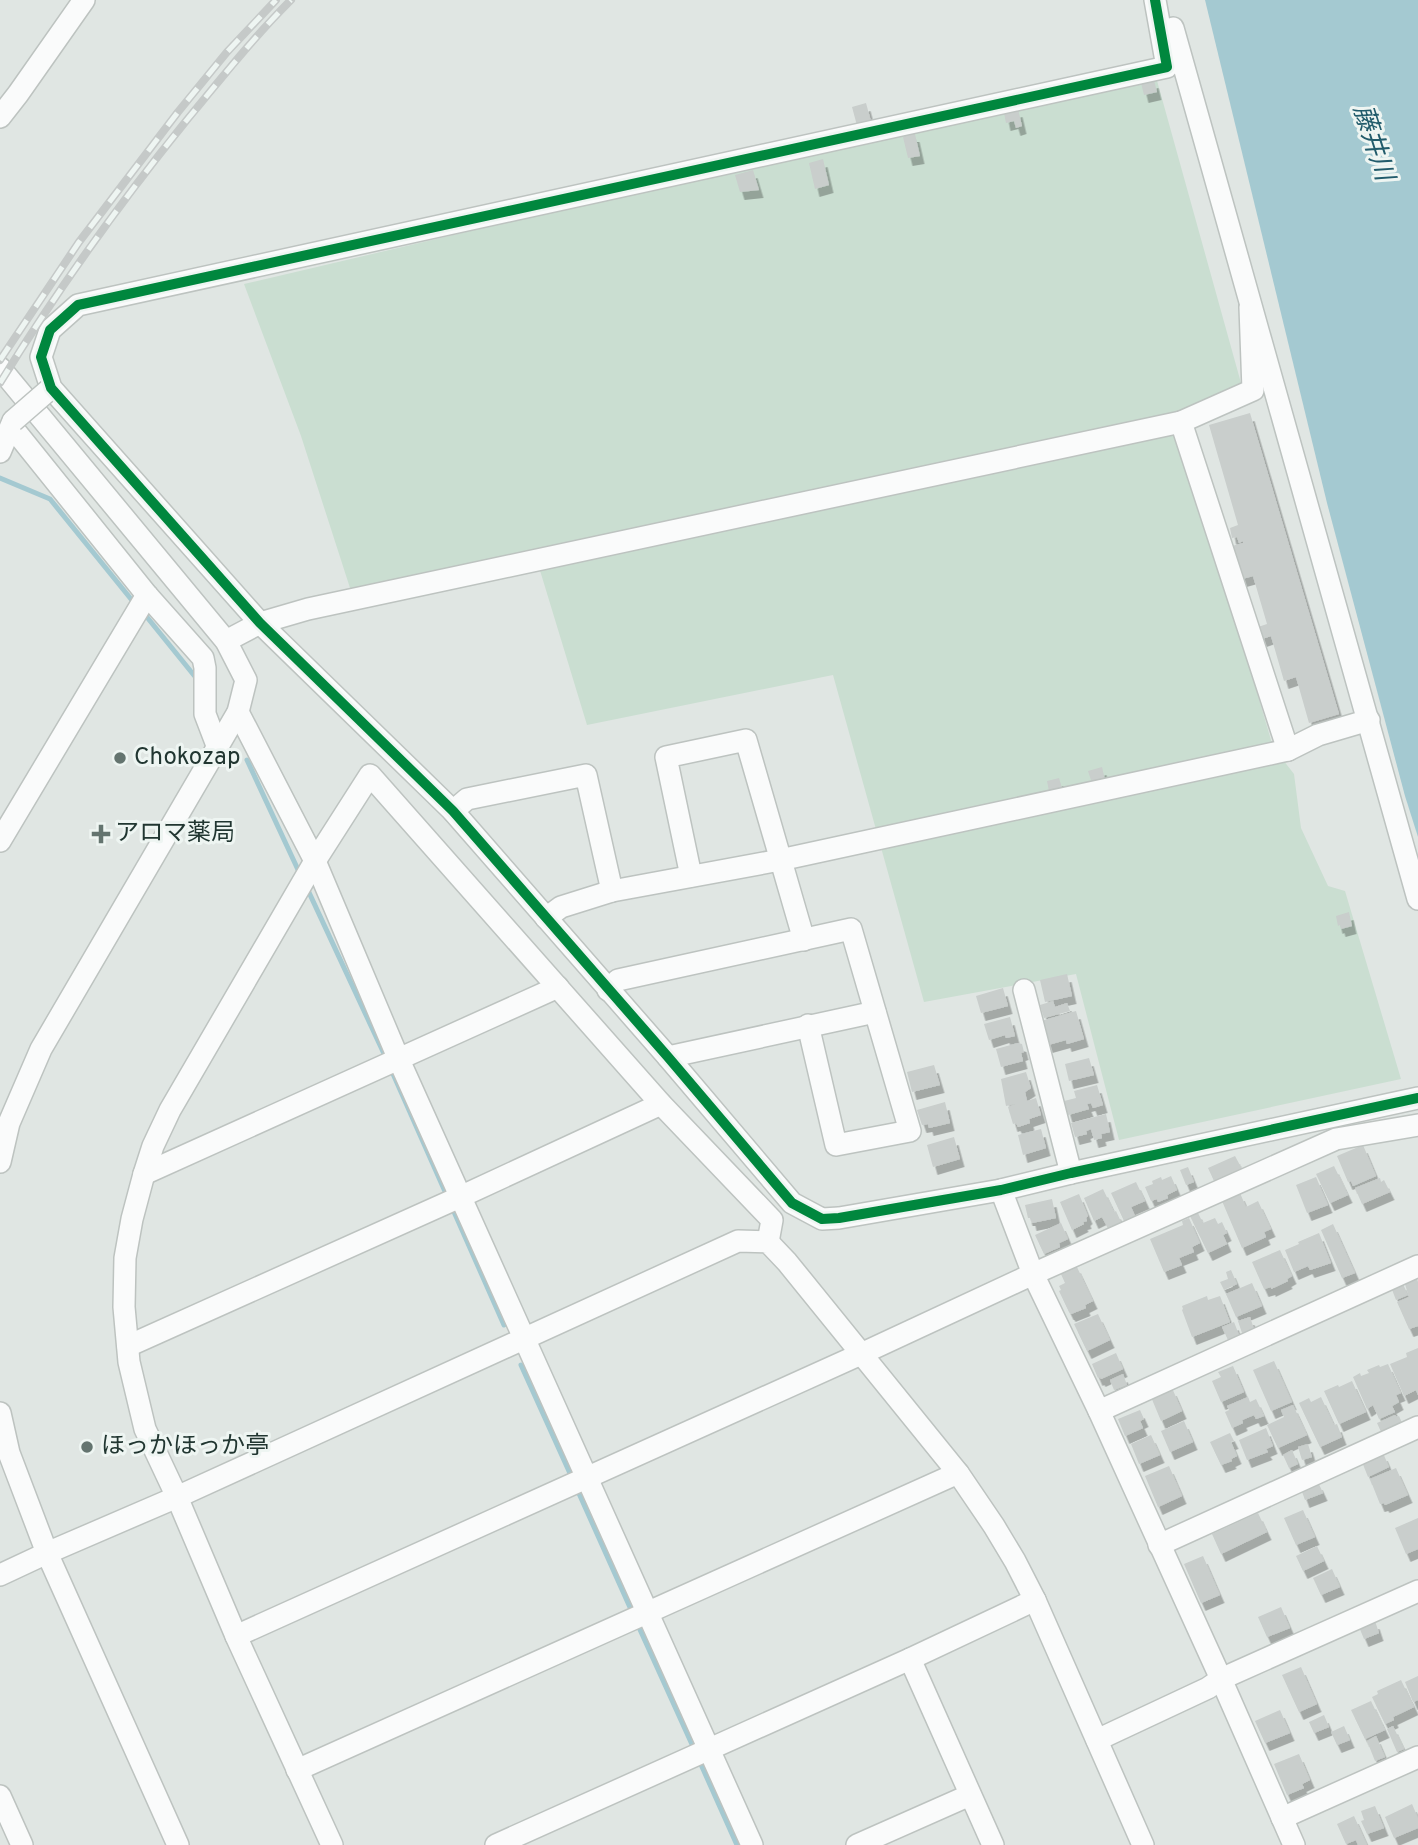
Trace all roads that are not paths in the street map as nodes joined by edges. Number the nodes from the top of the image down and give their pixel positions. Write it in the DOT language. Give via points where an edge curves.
graph roads {
  1 [pos="84,0"];
  2 [pos="1155,0"];
  3 [pos="1165,0"];
  4 [pos="0,117"];
  5 [pos="1250,307"];
  6 [pos="0,368"];
  7 [pos="51,388"];
  8 [pos="1181,422"];
  9 [pos="12,424"];
  10 [pos="0,452"];
  11 [pos="140,606"];
  12 [pos="260,623"];
  13 [pos="226,641"];
  14 [pos="238,712"];
  15 [pos="1369,720"];
  16 [pos="218,748"];
  17 [pos="1288,750"];
  18 [pos="453,811"];
  19 [pos="0,841"];
  20 [pos="780,860"];
  21 [pos="307,875"];
  22 [pos="691,876"];
  23 [pos="612,891"];
  24 [pos="1418,899"];
  25 [pos="546,918"];
  26 [pos="804,940"];
  27 [pos="558,987"];
  28 [pos="608,990"];
  29 [pos="1024,990"];
  30 [pos="875,1012"];
  31 [pos="808,1025"];
  32 [pos="668,1057"];
  33 [pos="392,1063"];
  34 [pos="1418,1098"];
  35 [pos="661,1104"];
  36 [pos="1418,1125"];
  37 [pos="0,1162"];
  38 [pos="1072,1172"];
  39 [pos="144,1174"];
  40 [pos="1001,1190"];
  41 [pos="453,1200"];
  42 [pos="792,1203"];
  43 [pos="772,1220"];
  44 [pos="768,1242"];
  45 [pos="1418,1266"];
  46 [pos="1033,1274"];
  47 [pos="524,1338"];
  48 [pos="128,1346"];
  49 [pos="861,1354"];
  50 [pos="1099,1411"];
  51 [pos="0,1413"];
  52 [pos="1418,1427"];
  53 [pos="958,1473"];
  54 [pos="578,1481"];
  55 [pos="177,1497"];
  56 [pos="1160,1545"];
  57 [pos="47,1553"];
  58 [pos="0,1575"];
  59 [pos="1418,1591"];
  60 [pos="1035,1600"];
  61 [pos="640,1616"];
  62 [pos="236,1636"];
  63 [pos="910,1659"];
  64 [pos="1221,1679"];
  65 [pos="1097,1740"];
  66 [pos="701,1753"];
  67 [pos="1418,1756"];
  68 [pos="297,1770"];
  69 [pos="970,1795"];
  70 [pos="0,1796"];
  71 [pos="1282,1818"];
  72 [pos="22,1845"];
  73 [pos="178,1845"];
  74 [pos="332,1845"];
  75 [pos="496,1845"];
  76 [pos="752,1845"];
  77 [pos="857,1845"];
  78 [pos="993,1845"];
  79 [pos="1143,1845"];
  80 [pos="1294,1845"];
  1 -- 4 [label="street"];
  2 -- 7 [label="street" via="1167,66 78,304 50,330 41,357"];
  3 -- 5 [label="street"];
  5 -- 8 [label="street" via="1253,390"];
  5 -- 15 [label="street"];
  6 -- 13 [label="street"];
  7 -- 9 [label="street, bridge"];
  7 -- 12 [label="street"];
  8 -- 12 [label="street"];
  8 -- 17 [label="street"];
  9 -- 10 [label="street"];
  9 -- 11 [label="street"];
  11 -- 16 [label="street" via="203,659 205,714"];
  11 -- 19 [label="street"];
  12 -- 13 [label="street"];
  12 -- 18 [label="street"];
  13 -- 14 [label="street" via="246,680"];
  14 -- 16 [label="street"];
  14 -- 21 [label="street"];
  15 -- 17 [label="street" via="1318,735"];
  15 -- 24 [label="street"];
  16 -- 37 [label="street" via="41,1049 9,1123"];
  17 -- 20 [label="street"];
  18 -- 23 [label="street" via="467,799 586,775"];
  18 -- 25 [label="street"];
  20 -- 22 [label="street"];
  20 -- 22 [label="street" via="746,740 666,757"];
  20 -- 26 [label="street"];
  21 -- 27 [label="street" via="370,775"];
  21 -- 33 [label="street"];
  21 -- 39 [label="street" via="170,1110"];
  22 -- 23 [label="street"];
  23 -- 25 [label="street" via="561,907"];
  25 -- 28 [label="street"];
  26 -- 28 [label="street" via="618,980"];
  26 -- 30 [label="street" via="851,929"];
  27 -- 33 [label="street"];
  27 -- 35 [label="street"];
  28 -- 32 [label="street"];
  29 -- 38 [label="street"];
  30 -- 31 [label="street"];
  30 -- 31 [label="street" via="909,1131 836,1145"];
  31 -- 32 [label="street"];
  32 -- 42 [label="street"];
  33 -- 39 [label="street"];
  33 -- 41 [label="street"];
  34 -- 38 [label="street"];
  35 -- 41 [label="street"];
  35 -- 43 [label="street"];
  36 -- 46 [label="street" via="1336,1139"];
  38 -- 40 [label="street"];
  39 -- 48 [label="street" via="125,1258"];
  40 -- 42 [label="street" via="839,1218 822,1219"];
  40 -- 46 [label="street"];
  41 -- 47 [label="street"];
  41 -- 48 [label="street"];
  42 -- 43 [label="street"];
  43 -- 44 [label="street"];
  44 -- 47 [label="street" via="738,1241"];
  44 -- 49 [label="street"];
  45 -- 50 [label="street"];
  46 -- 49 [label="street"];
  46 -- 50 [label="street"];
  47 -- 54 [label="street"];
  47 -- 55 [label="street"];
  48 -- 55 [label="street" via="145,1429"];
  49 -- 53 [label="street"];
  49 -- 54 [label="street"];
  50 -- 56 [label="street"];
  51 -- 57 [label="street" via="9,1453"];
  52 -- 56 [label="street"];
  53 -- 60 [label="street"];
  53 -- 61 [label="street"];
  54 -- 61 [label="street"];
  54 -- 62 [label="street"];
  55 -- 57 [label="street"];
  55 -- 62 [label="street"];
  56 -- 64 [label="street"];
  57 -- 58 [label="street"];
  57 -- 73 [label="street"];
  59 -- 64 [label="street"];
  60 -- 63 [label="street"];
  60 -- 65 [label="street"];
  61 -- 66 [label="street"];
  61 -- 68 [label="street"];
  62 -- 68 [label="street"];
  63 -- 66 [label="street"];
  63 -- 69 [label="street"];
  64 -- 65 [label="street"];
  64 -- 71 [label="street"];
  65 -- 79 [label="street"];
  66 -- 75 [label="street"];
  66 -- 76 [label="street"];
  67 -- 71 [label="street"];
  68 -- 74 [label="street"];
  69 -- 77 [label="street"];
  69 -- 78 [label="street"];
  70 -- 72 [label="street"];
  71 -- 80 [label="street"];
}
